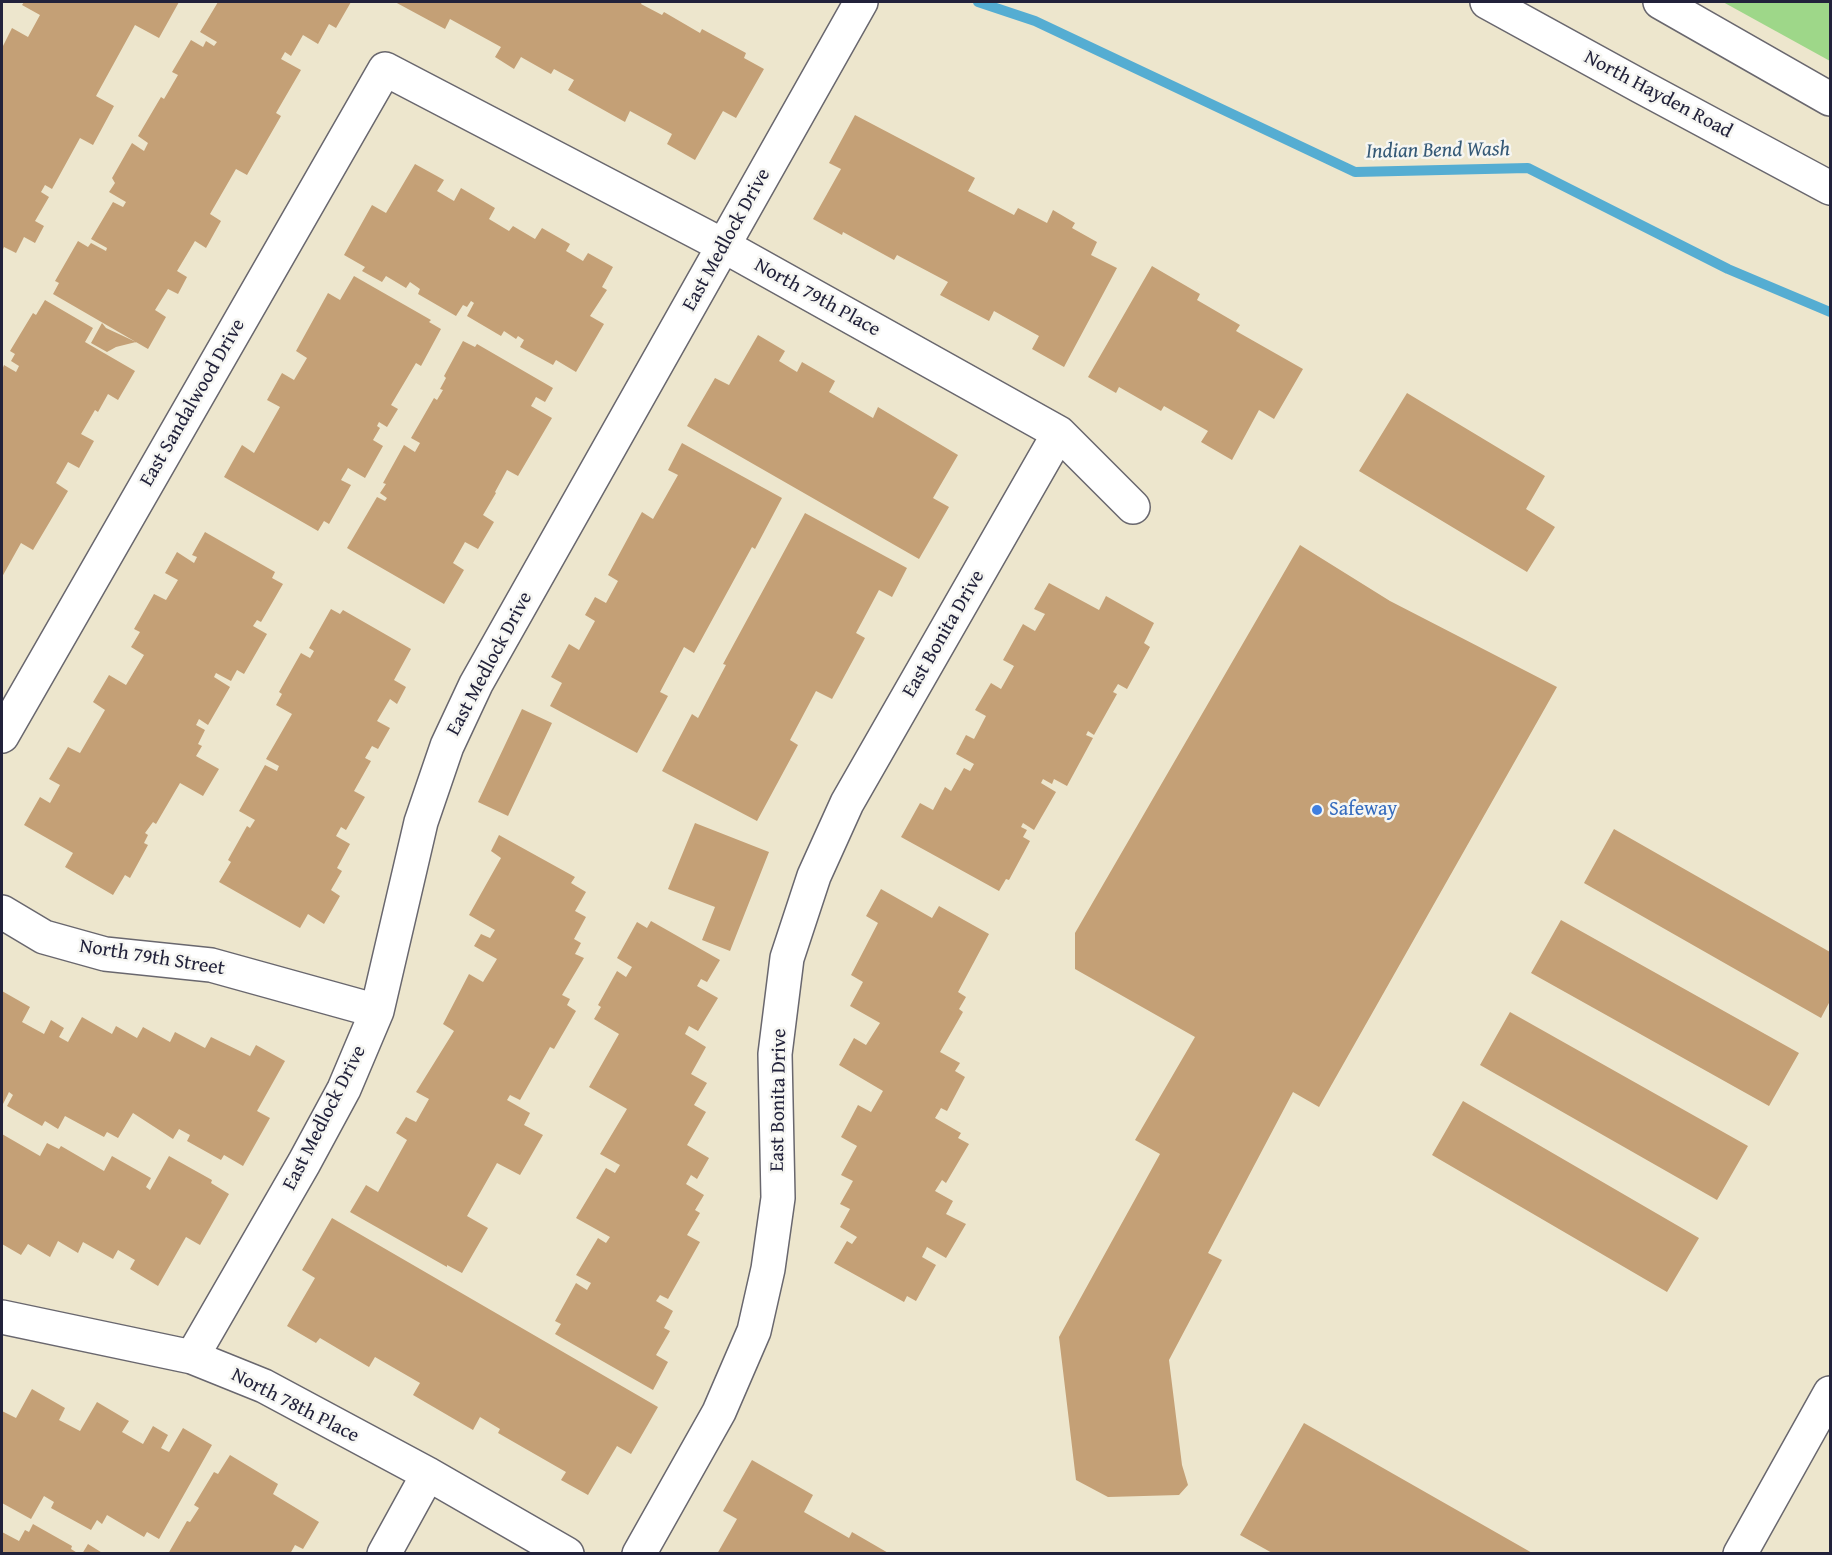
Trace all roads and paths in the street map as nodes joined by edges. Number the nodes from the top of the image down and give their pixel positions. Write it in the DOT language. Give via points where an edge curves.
graph roads {
  1 [pos="861,2"];
  2 [pos="1487,2"];
  3 [pos="1660,2"];
  4 [pos="385,69"];
  5 [pos="1830,99"];
  6 [pos="1830,188"];
  7 [pos="724,246"];
  8 [pos="1059,433"];
  9 [pos="1133,507"];
  10 [pos="2,736"];
  11 [pos="2,912"];
  12 [pos="377,1011"];
  13 [pos="2,1317"];
  14 [pos="192,1357"];
  15 [pos="1830,1393"];
  16 [pos="428,1474"];
  17 [pos="384,1554"];
  18 [pos="567,1554"];
  19 [pos="639,1554"];
  20 [pos="1740,1554"];
  1 -- 7 [label="street, East Medlock Drive"];
  2 -- 6 [label="street, North Hayden Road"];
  3 -- 5 [label="street"];
  4 -- 7 [label="street, North 79th Place"];
  4 -- 10 [label="street, East Sandalwood Drive"];
  7 -- 8 [label="street, North 79th Place"];
  7 -- 12 [label="street, East Medlock Drive" via="476,684 447,746 421,822"];
  8 -- 9 [label="street, North 79th Place"];
  8 -- 19 [label="street, East Bonita Drive" via="848,803 814,876 787,958 776,1054 778,1198 754,1331 719,1413"];
  11 -- 12 [label="street, North 79th Street" via="44,937 105,954 211,964"];
  12 -- 14 [label="street, East Medlock Drive" via="333,1110"];
  13 -- 14 [label="street, North 78th Place"];
  14 -- 16 [label="street, North 78th Place" via="264,1386"];
  15 -- 20 [label="street"];
  16 -- 17 [label="street"];
  16 -- 18 [label="street, North 78th Place"];
}
